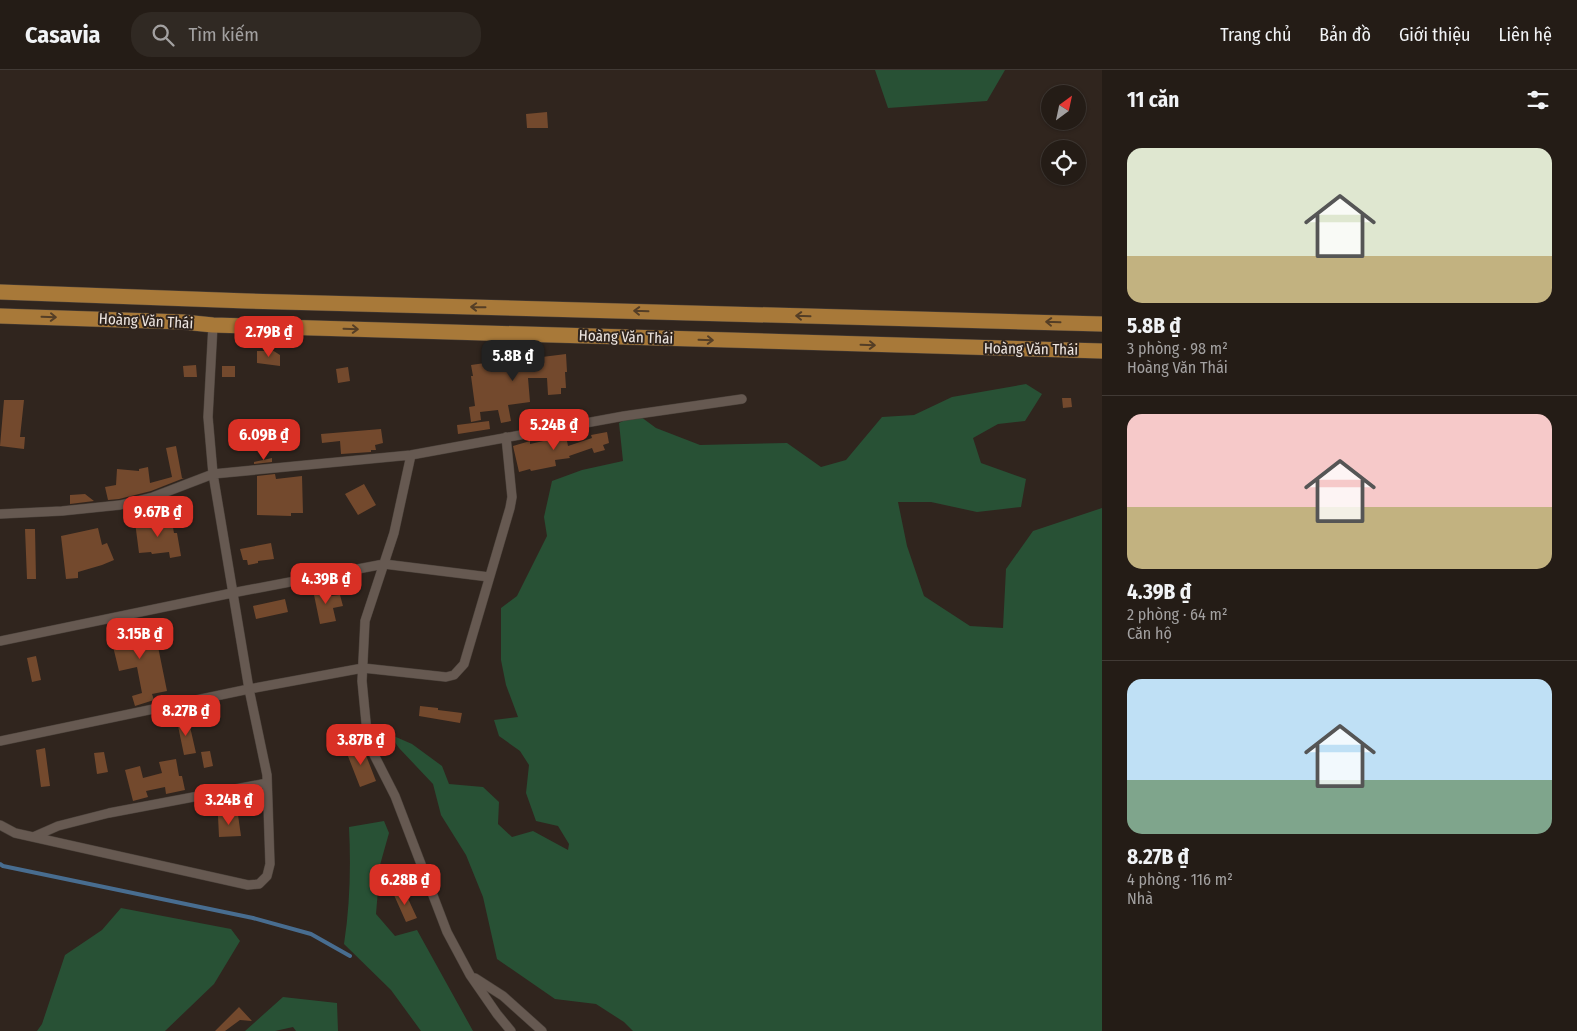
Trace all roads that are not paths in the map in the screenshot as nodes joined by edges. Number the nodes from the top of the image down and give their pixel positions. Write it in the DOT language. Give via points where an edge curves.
graph roads {
  1 [pos="0,292"];
  2 [pos="214,300"];
  3 [pos="0,316"];
  4 [pos="1102,324"];
  5 [pos="213,325"];
  6 [pos="1102,351"];
  7 [pos="742,399"];
  8 [pos="506,437"];
  9 [pos="411,455"];
  10 [pos="213,474"];
  11 [pos="0,514"];
  12 [pos="384,564"];
  13 [pos="488,577"];
  14 [pos="232,593"];
  15 [pos="0,641"];
  16 [pos="363,668"];
  17 [pos="249,689"];
  18 [pos="0,741"];
  19 [pos="267,783"];
  20 [pos="0,824"];
  21 [pos="33,837"];
  22 [pos="470,975"];
  23 [pos="511,1031"];
  24 [pos="542,1031"];
  1 -- 2 [label="main road, Hoàng Văn Thái"];
  4 -- 2 [label="main road, Hoàng Văn Thái, one-way"];
  2 -- 5 [label="main road"];
  3 -- 5 [label="main road, Hoàng Văn Thái, one-way"];
  5 -- 6 [label="main road, Hoàng Văn Thái, one-way"];
  5 -- 10 [label="street" via="208,417"];
  7 -- 8 [label="street"];
  8 -- 9 [label="street"];
  8 -- 13 [label="street" via="512,497"];
  9 -- 10 [label="street"];
  9 -- 12 [label="street"];
  10 -- 11 [label="street" via="153,497 120,505"];
  10 -- 14 [label="street"];
  12 -- 13 [label="street"];
  12 -- 14 [label="street"];
  12 -- 16 [label="street" via="365,622"];
  13 -- 16 [label="street" via="464,664 454,675 446,677"];
  14 -- 15 [label="street"];
  14 -- 17 [label="street"];
  16 -- 17 [label="street"];
  16 -- 22 [label="street" via="368,743 395,796 447,932"];
  17 -- 18 [label="street"];
  17 -- 19 [label="street"];
  19 -- 21 [label="street" via="109,813 58,826"];
  19 -- 21 [label="street" via="270,864 267,876 259,884 248,885"];
  20 -- 21 [label="street" via="15,833"];
  22 -- 23 [label="street"];
  22 -- 24 [label="street" via="503,996"];
}
